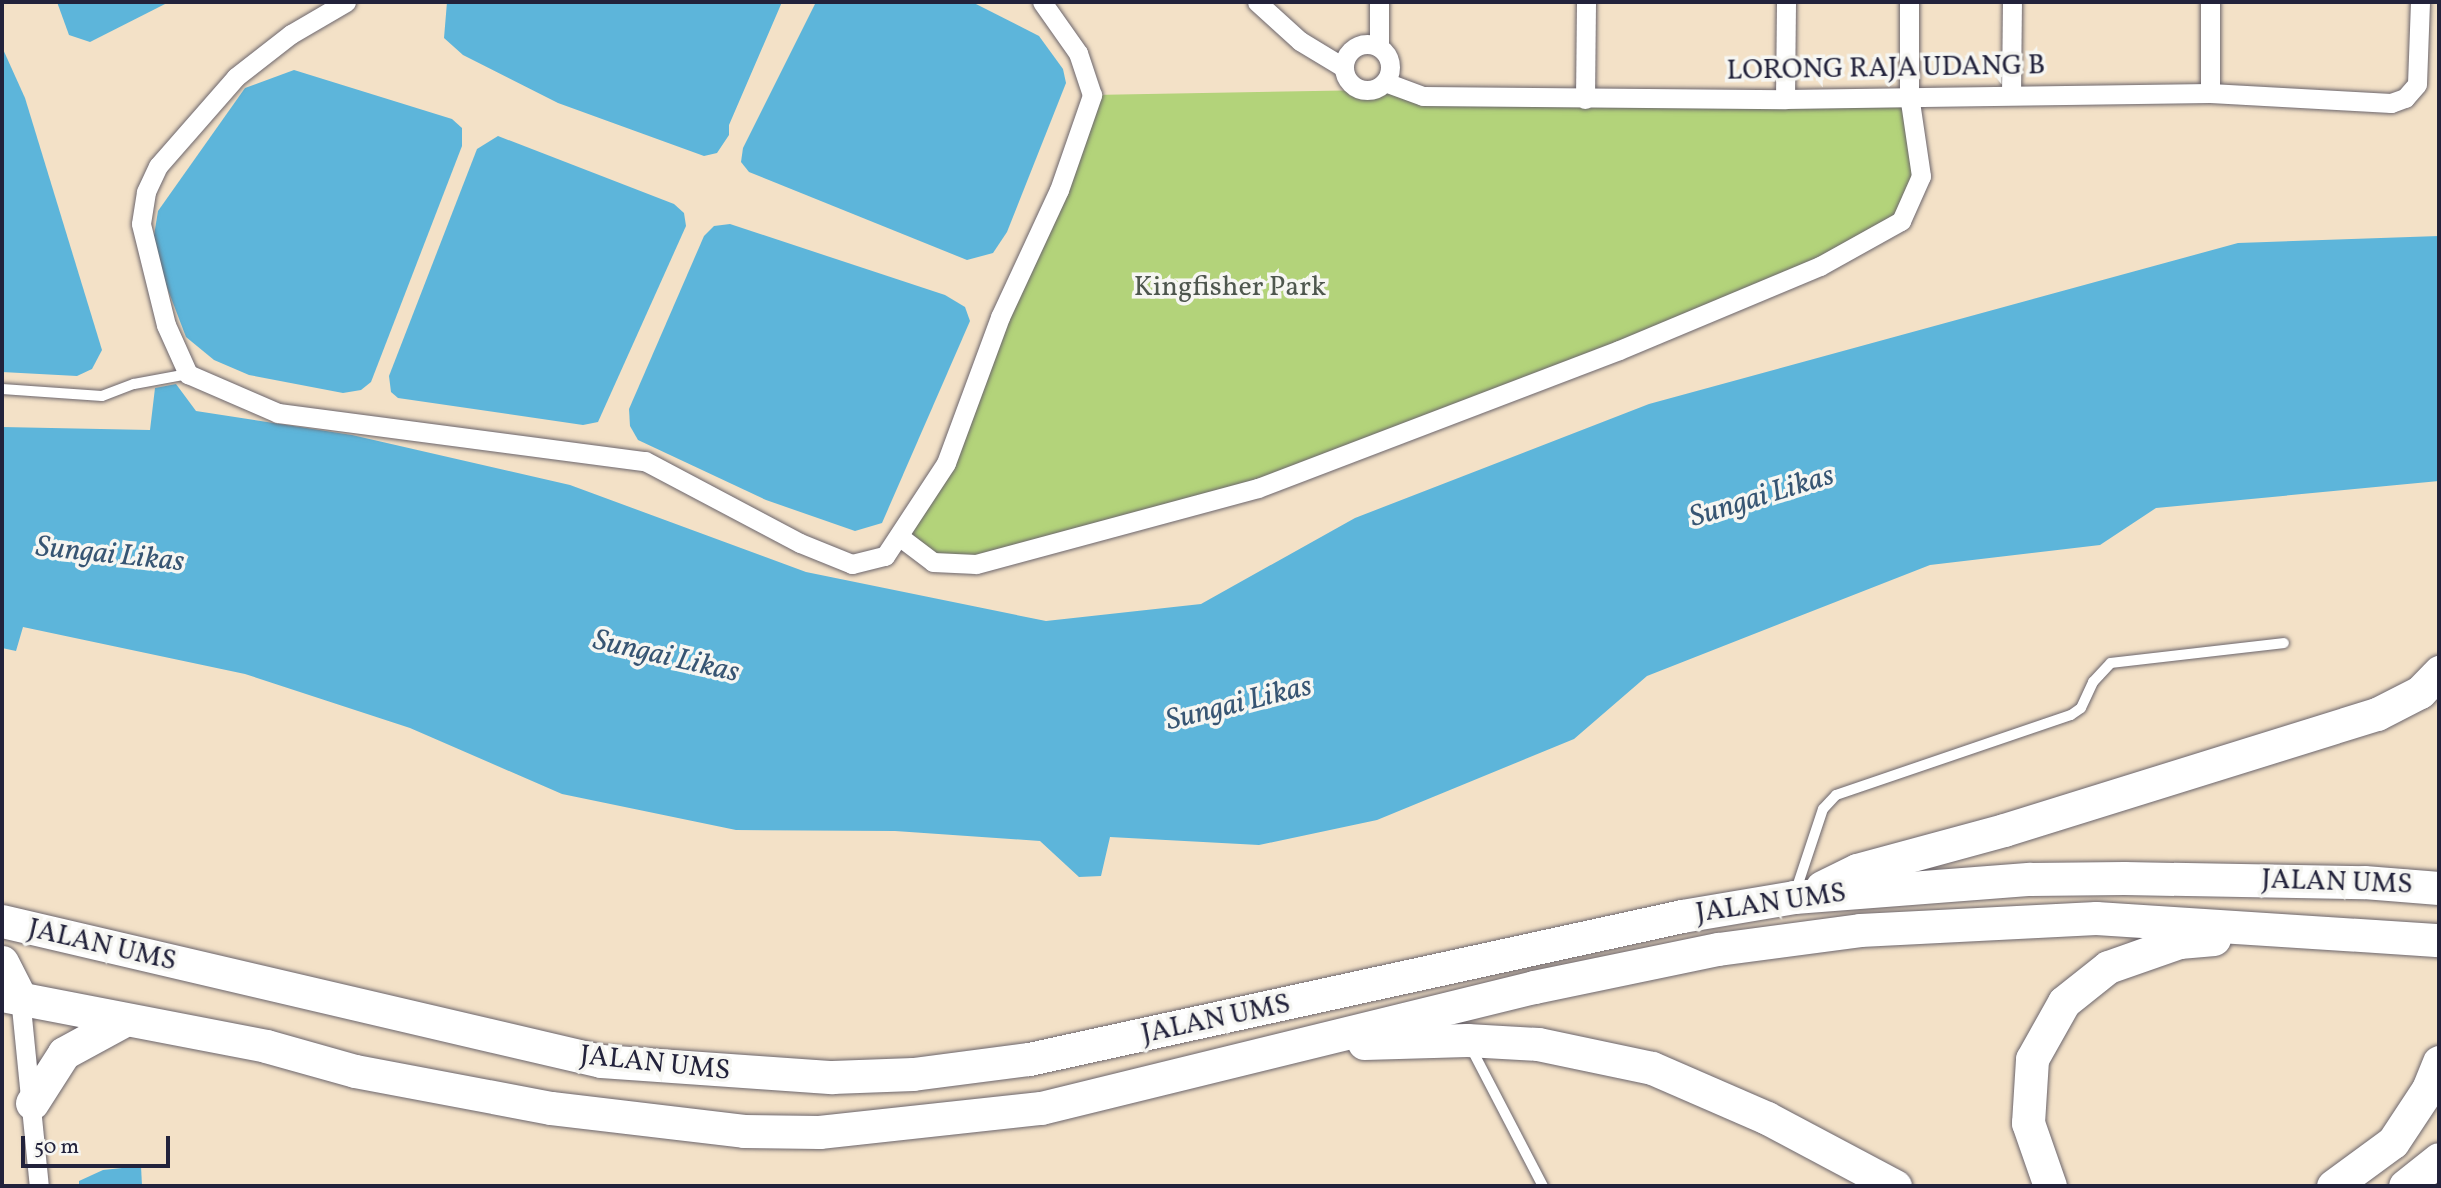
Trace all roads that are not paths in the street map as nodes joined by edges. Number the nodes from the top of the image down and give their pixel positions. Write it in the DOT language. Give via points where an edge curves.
graph roads {
  1 [pos="346,2"];
  2 [pos="1042,2"];
  3 [pos="1257,2"];
  4 [pos="1379,2"];
  5 [pos="1586,2"];
  6 [pos="1786,2"];
  7 [pos="1909,2"];
  8 [pos="2012,2"];
  9 [pos="2210,2"];
  10 [pos="2420,2"];
  11 [pos="1379,47"];
  12 [pos="1343,67"];
  13 [pos="1385,82"];
  14 [pos="2210,93"];
  15 [pos="1909,95"];
  16 [pos="2011,95"];
  17 [pos="1585,99"];
  18 [pos="1785,99"];
  19 [pos="188,374"];
  20 [pos="2,389"];
  21 [pos="900,537"];
  22 [pos="2284,643"];
  23 [pos="2439,673"];
  24 [pos="2439,888"];
  25 [pos="1803,896"];
  26 [pos="2,921"];
  27 [pos="2304,932"];
  28 [pos="2439,940"];
  29 [pos="2,962"];
  30 [pos="11,996"];
  31 [pos="123,1021"];
  32 [pos="1466,1040"];
  33 [pos="1295,1047"];
  34 [pos="2439,1062"];
  35 [pos="32,1103"];
  36 [pos="2439,1159"];
  37 [pos="39,1186"];
  38 [pos="1543,1186"];
  39 [pos="1895,1186"];
  40 [pos="2050,1186"];
  41 [pos="2333,1186"];
  42 [pos="2405,1186"];
  1 -- 19 [label="street" via="291,34 236,77 158,166 146,192 141,225 166,325"];
  2 -- 21 [label="street" via="1078,53 1092,95 1059,190 1000,317 946,463"];
  3 -- 12 [label="street" via="1300,41"];
  4 -- 11 [label="street"];
  5 -- 17 [label="street"];
  6 -- 18 [label="street"];
  7 -- 15 [label="street"];
  8 -- 16 [label="street"];
  9 -- 14 [label="street"];
  10 -- 14 [label="street, LORONG RAJA UDANG B" via="2417,84 2405,98 2391,103"];
  11 -- 12 [label="street" via="1363,44 1349,52"];
  11 -- 13 [label="street" via="1388,57 1390,70"];
  12 -- 13 [label="street" via="1348,81 1359,89 1373,90"];
  13 -- 17 [label="street, LORONG RAJA UDANG B" via="1423,96"];
  14 -- 16 [label="street, LORONG RAJA UDANG B"];
  15 -- 16 [label="street, LORONG RAJA UDANG B"];
  15 -- 18 [label="street, LORONG RAJA UDANG B"];
  15 -- 21 [label="street" via="1920,176 1901,221 1820,267 1619,350 1258,488 976,564 933,562"];
  17 -- 18 [label="street, LORONG RAJA UDANG B"];
  19 -- 20 [label="lane" via="134,384 102,396"];
  19 -- 21 [label="street" via="278,413 645,461 800,543 852,564 885,556"];
  22 -- 25 [label="lane" via="2111,663 2093,682 2081,708 2071,715 1836,795 1823,810"];
  23 -- 25 [label="highway" via="2420,692 2377,714 2004,830 1857,870"];
  24 -- 25 [label="highway, JALAN UMS" via="2364,882 2031,879"];
  25 -- 26 [label="highway, JALAN UMS" via="1682,916 1029,1059 913,1074 832,1077 601,1061"];
  27 -- 28 [label="highway, JALAN UMS"];
  27 -- 33 [label="highway, JALAN UMS" via="2096,918 1860,930 1718,949 1439,1009"];
  27 -- 40 [label="highway" via="2179,942 2108,967 2064,1002 2032,1059 2028,1123"];
  29 -- 30 [label="highway"];
  30 -- 31 [label="highway, JALAN UMS"];
  30 -- 35 [label="street"];
  31 -- 33 [label="highway, JALAN UMS" via="266,1046 355,1071 471,1090 513,1102 744,1131 818,1132 1041,1108"];
  31 -- 35 [label="highway" via="64,1053"];
  32 -- 33 [label="highway"];
  32 -- 38 [label="lane"];
  32 -- 39 [label="highway" via="1538,1044 1652,1068 1767,1118"];
  34 -- 41 [label="highway" via="2428,1089 2393,1142"];
  35 -- 37 [label="street"];
  36 -- 42 [label="highway"];
}
